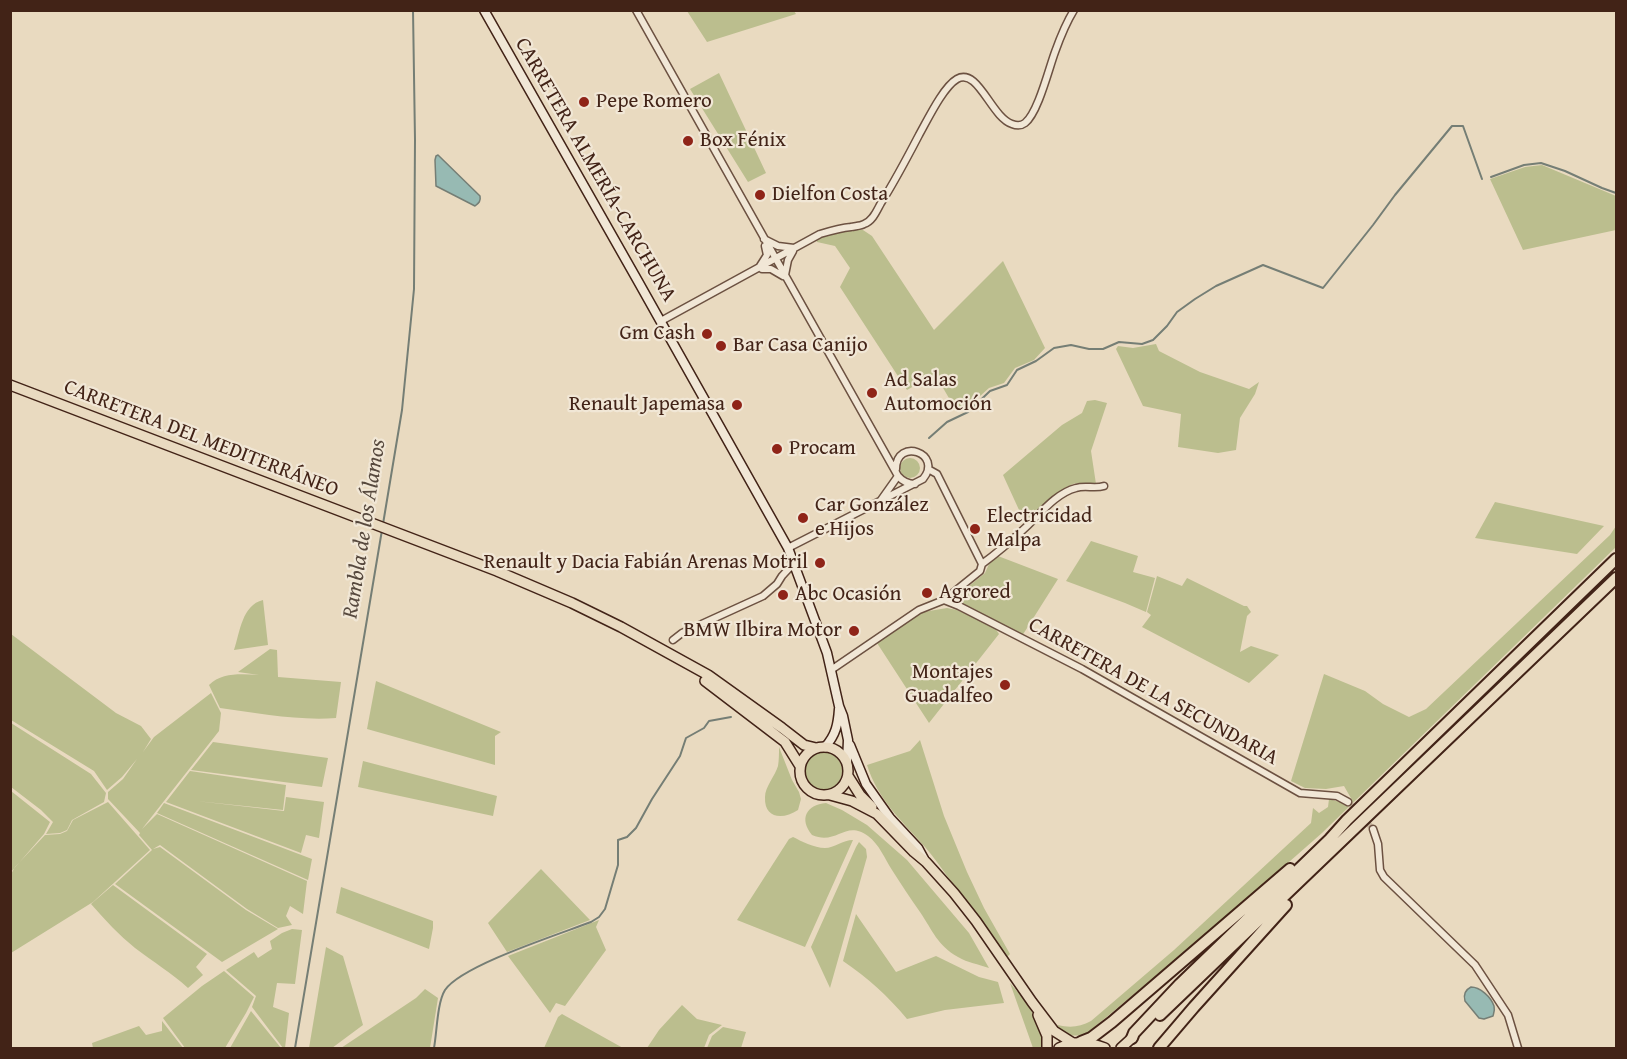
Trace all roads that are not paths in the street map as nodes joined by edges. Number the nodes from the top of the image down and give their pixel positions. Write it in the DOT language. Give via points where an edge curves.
graph roads {
  1 [pos="484,10"];
  2 [pos="636,10"];
  3 [pos="1074,10"];
  4 [pos="764,239"];
  5 [pos="795,249"];
  6 [pos="775,259"];
  7 [pos="757,269"];
  8 [pos="786,278"];
  9 [pos="661,321"];
  10 [pos="10,385"];
  11 [pos="885,451"];
  12 [pos="898,458"];
  13 [pos="928,469"];
  14 [pos="897,474"];
  15 [pos="915,483"];
  16 [pos="1104,486"];
  17 [pos="879,502"];
  18 [pos="788,548"];
  19 [pos="1617,559"];
  20 [pos="794,562"];
  21 [pos="982,564"];
  22 [pos="1617,578"];
  23 [pos="944,600"];
  24 [pos="673,640"];
  25 [pos="675,658"];
  26 [pos="831,670"];
  27 [pos="839,706"];
  28 [pos="848,740"];
  29 [pos="820,747"];
  30 [pos="847,763"];
  31 [pos="800,766"];
  32 [pos="848,776"];
  33 [pos="830,795"];
  34 [pos="1348,802"];
  35 [pos="877,814"];
  36 [pos="1347,820"];
  37 [pos="1373,829"];
  38 [pos="1349,836"];
  39 [pos="926,862"];
  40 [pos="1032,1002"];
  41 [pos="1132,1038"];
  42 [pos="1077,1042"];
  43 [pos="1047,1048"];
  44 [pos="1059,1048"];
  45 [pos="1105,1048"];
  46 [pos="1121,1048"];
  47 [pos="1159,1048"];
  48 [pos="1518,1048"];
  1 -- 9 [label="main road, CARRETERA ALMERÍA-CARCHUNA"];
  2 -- 4 [label="street"];
  3 -- 5 [label="street" via="1031,117 1025,123 1019,126 1004,120 977,83 971,78 957,79 934,108 871,220 820,234"];
  4 -- 5 [label="street"];
  4 -- 6 [label="street"];
  4 -- 7 [label="street" via="767,255"];
  5 -- 6 [label="street"];
  5 -- 8 [label="street" via="788,260"];
  6 -- 7 [label="street"];
  6 -- 8 [label="street"];
  7 -- 8 [label="street" via="771,269"];
  7 -- 9 [label="street"];
  8 -- 11 [label="street"];
  9 -- 18 [label="main road, CARRETERA ALMERÍA-CARCHUNA"];
  10 -- 25 [label="main road, CARRETERA DEL MEDITERRÁNEO" via="497,572 572,603"];
  11 -- 12 [label="street"];
  11 -- 14 [label="street"];
  12 -- 13 [label="street" via="915,451 926,458"];
  12 -- 14 [label="street"];
  13 -- 15 [label="street" via="923,479"];
  13 -- 21 [label="street" via="937,474"];
  14 -- 15 [label="street" via="903,481"];
  14 -- 17 [label="street"];
  15 -- 17 [label="street"];
  16 -- 21 [label="street" via="1068,491"];
  17 -- 18 [label="street"];
  18 -- 20 [label="main road, CARRETERA ALMERÍA-CARCHUNA"];
  19 -- 36 [label="highway"];
  20 -- 24 [label="street" via="763,596"];
  20 -- 26 [label="main road, CARRETERA ALMERÍA-CARCHUNA"];
  21 -- 23 [label="street" via="980,571"];
  22 -- 38 [label="highway"];
  23 -- 26 [label="street" via="919,610"];
  23 -- 34 [label="street, CARRETERA DE LA SECUNDARIA" via="1082,669 1300,793 1337,796"];
  25 -- 29 [label="main road, CARRETERA DEL MEDITERRÁNEO" via="708,675 804,745"];
  25 -- 31 [label="main road, CARRETERA DEL MEDITERRÁNEO" via="785,742"];
  26 -- 27 [label="main road, CARRETERA ALMERÍA-CARCHUNA"];
  27 -- 28 [label="main road, CARRETERA ALMERÍA-CARCHUNA"];
  27 -- 29 [label="main road" via="834,735"];
  28 -- 30 [label="main road"];
  28 -- 39 [label="main road" via="866,784"];
  29 -- 30 [label="main road" via="839,752"];
  29 -- 31 [label="main road" via="808,752"];
  30 -- 32 [label="main road"];
  31 -- 33 [label="main road" via="805,787 817,795"];
  32 -- 33 [label="main road" via="842,788"];
  32 -- 35 [label="main road"];
  33 -- 35 [label="main road"];
  35 -- 39 [label="main road"];
  36 -- 41 [label="highway" via="1180,984"];
  36 -- 42 [label="highway" via="1112,1022 1091,1038"];
  37 -- 48 [label="street" via="1384,877 1475,965 1508,1015"];
  38 -- 41 [label="highway"];
  38 -- 47 [label="highway"];
  39 -- 40 [label="main road" via="976,921"];
  40 -- 42 [label="main road" via="1054,1031"];
  40 -- 43 [label="main road" via="1047,1036"];
  41 -- 46 [label="main road"];
  42 -- 44 [label="main road"];
  42 -- 45 [label="main road"];
}
